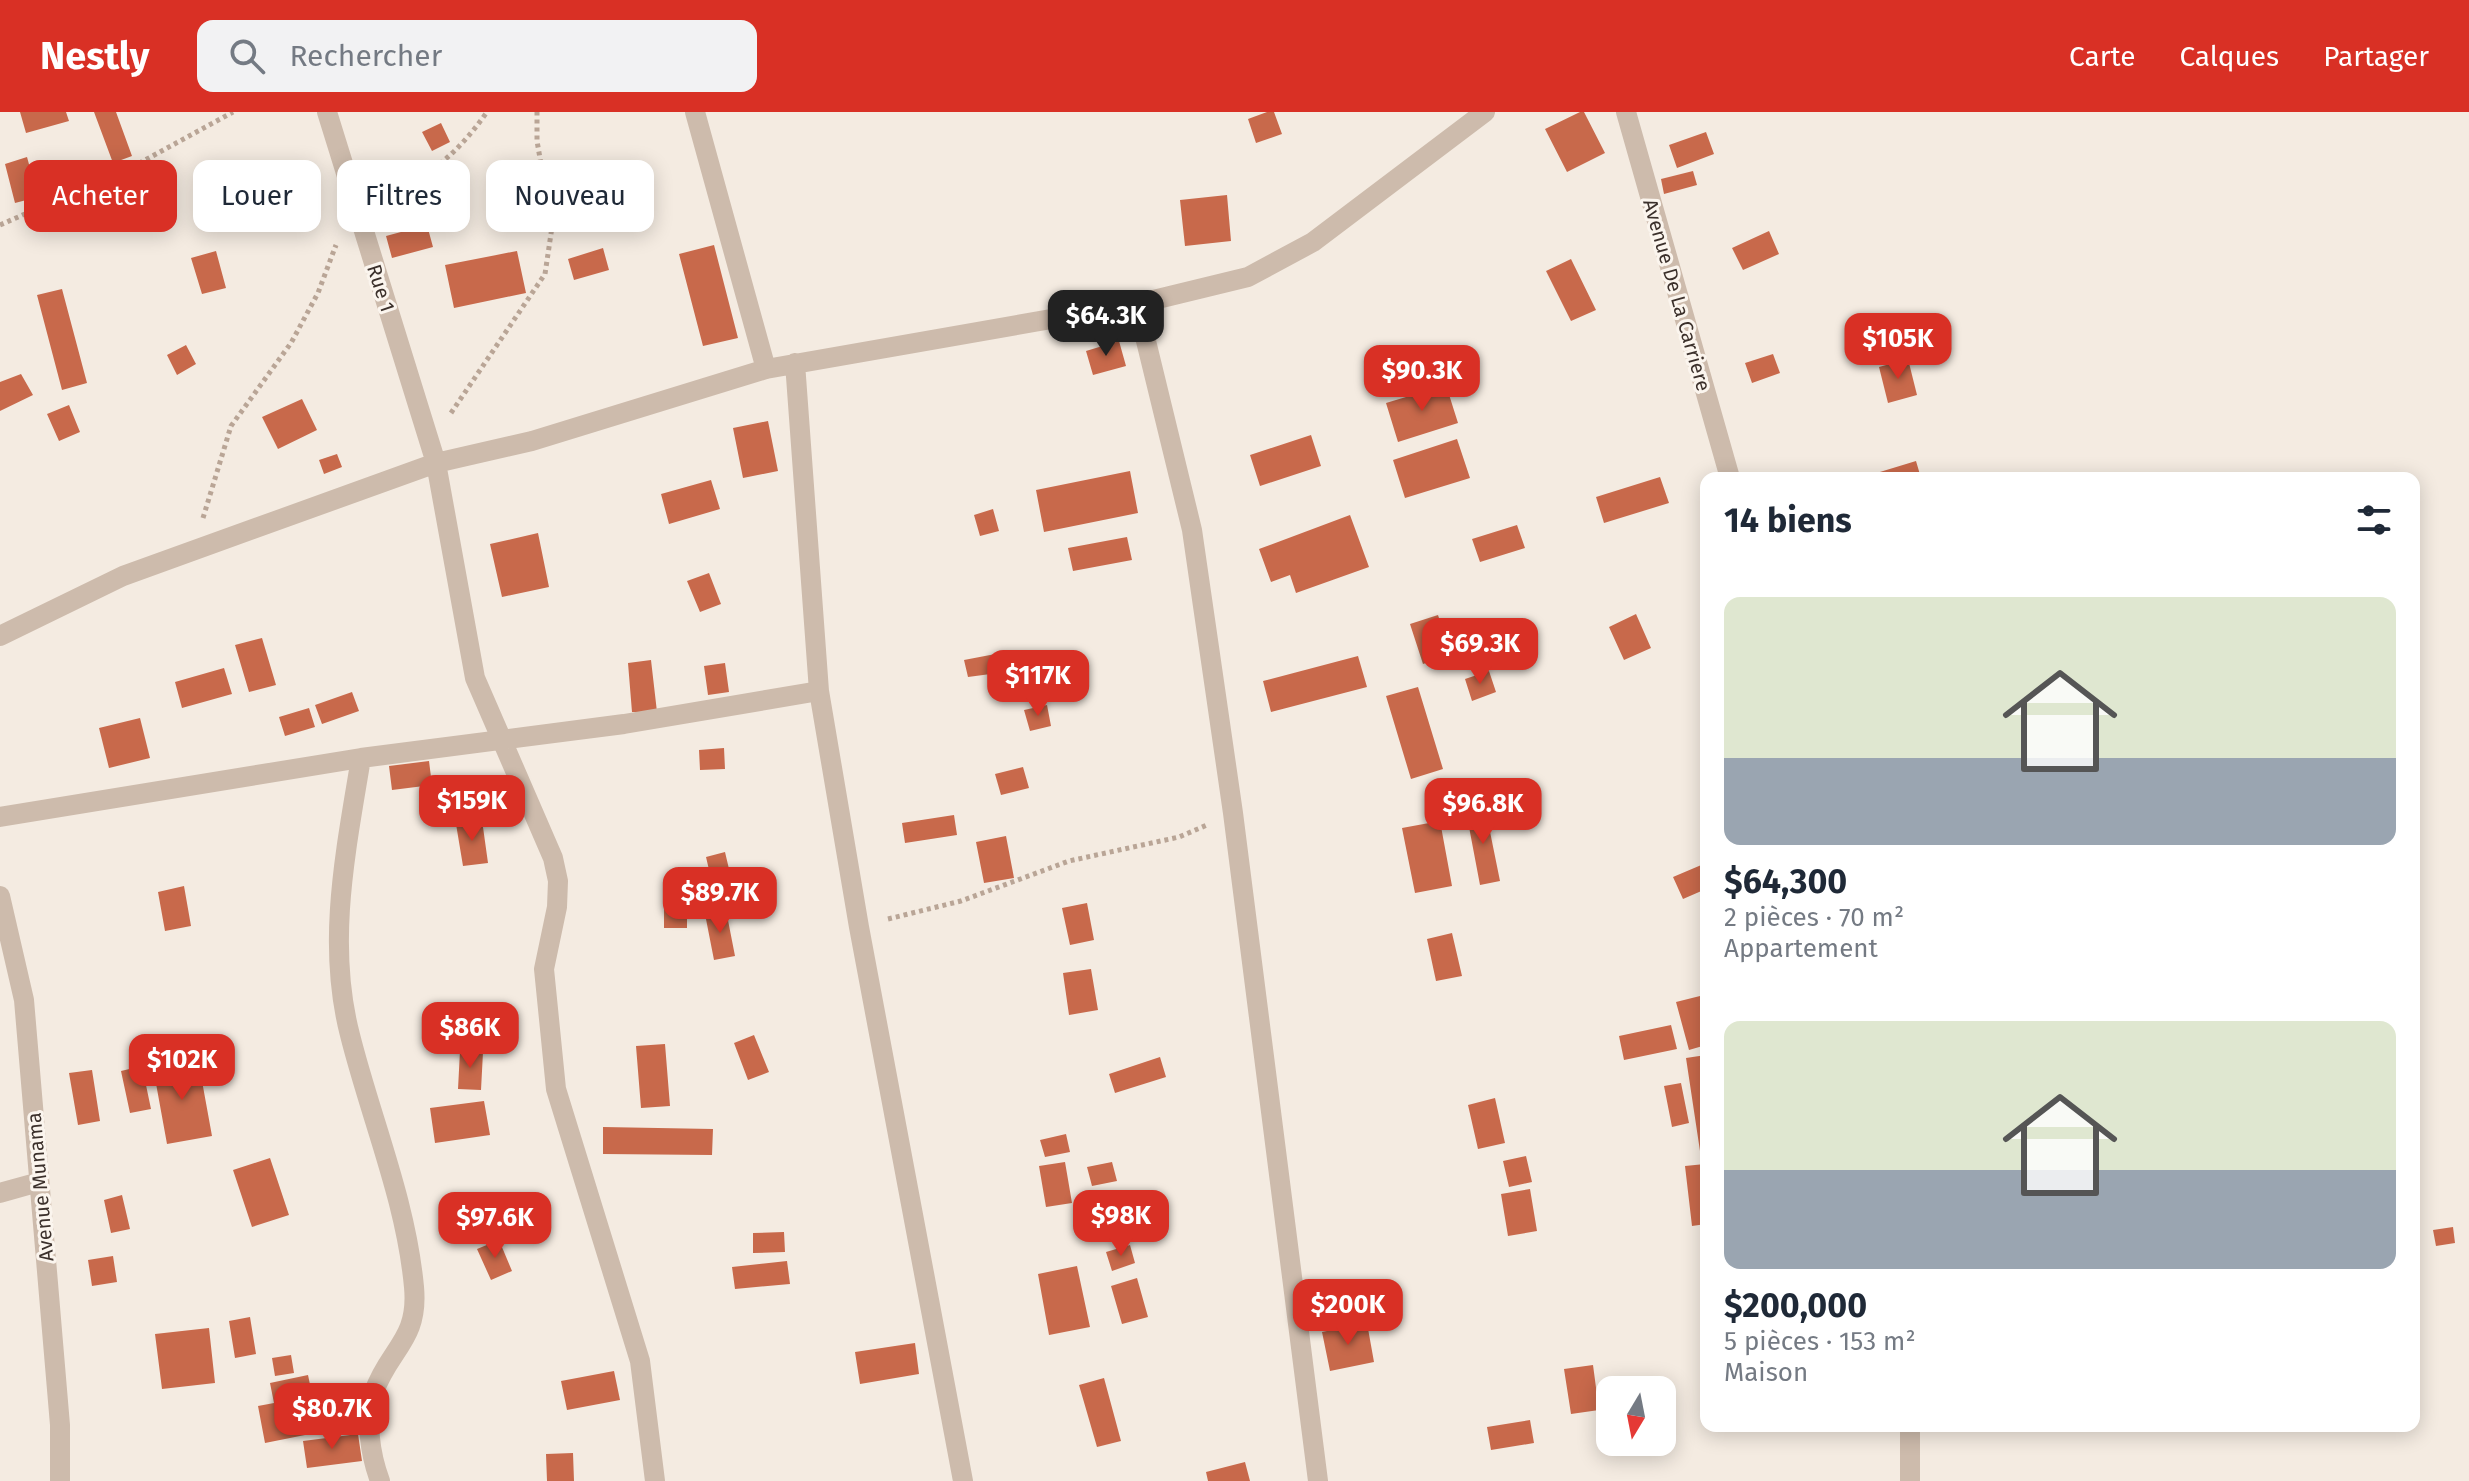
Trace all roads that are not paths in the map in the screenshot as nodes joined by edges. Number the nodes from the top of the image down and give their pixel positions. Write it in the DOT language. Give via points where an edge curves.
graph roads {
  1 [pos="327,112"];
  2 [pos="695,112"];
  3 [pos="1485,112"];
  4 [pos="1626,112"];
  5 [pos="1137,304"];
  6 [pos="795,363"];
  7 [pos="766,369"];
  8 [pos="436,463"];
  9 [pos="1728,472"];
  10 [pos="0,636"];
  11 [pos="819,691"];
  12 [pos="500,738"];
  13 [pos="361,758"];
  14 [pos="0,817"];
  15 [pos="0,896"];
  16 [pos="39,1182"];
  17 [pos="0,1193"];
  18 [pos="1910,1432"];
  19 [pos="60,1481"];
  20 [pos="380,1481"];
  21 [pos="655,1481"];
  22 [pos="963,1481"];
  23 [pos="1318,1481"];
  24 [pos="1910,1481"];
  1 -- 8 [label="street, Rue 1"];
  2 -- 7 [label="street"];
  3 -- 5 [label="street" via="1313,242 1248,277"];
  4 -- 9 [label="street, Avenue De La Carriere"];
  5 -- 6 [label="street"];
  5 -- 23 [label="street" via="1192,530"];
  6 -- 7 [label="street"];
  6 -- 11 [label="street"];
  7 -- 8 [label="street" via="532,441"];
  8 -- 10 [label="street" via="123,576"];
  8 -- 12 [label="street, Rue 1" via="475,678"];
  11 -- 12 [label="street" via="624,724"];
  11 -- 22 [label="street"];
  12 -- 13 [label="street"];
  12 -- 21 [label="street, Rue 1" via="541,825 558,881 544,969 556,1089 640,1361"];
  13 -- 14 [label="street"];
  13 -- 20 [label="street" via="339,891 339,962 349,1034 405,1226 415,1321 374,1391 368,1424"];
  15 -- 16 [label="street, Avenue Munama" via="24,1000"];
  16 -- 17 [label="street"];
  16 -- 19 [label="street, Avenue Munama"];
  18 -- 24 [label="street"];
}
